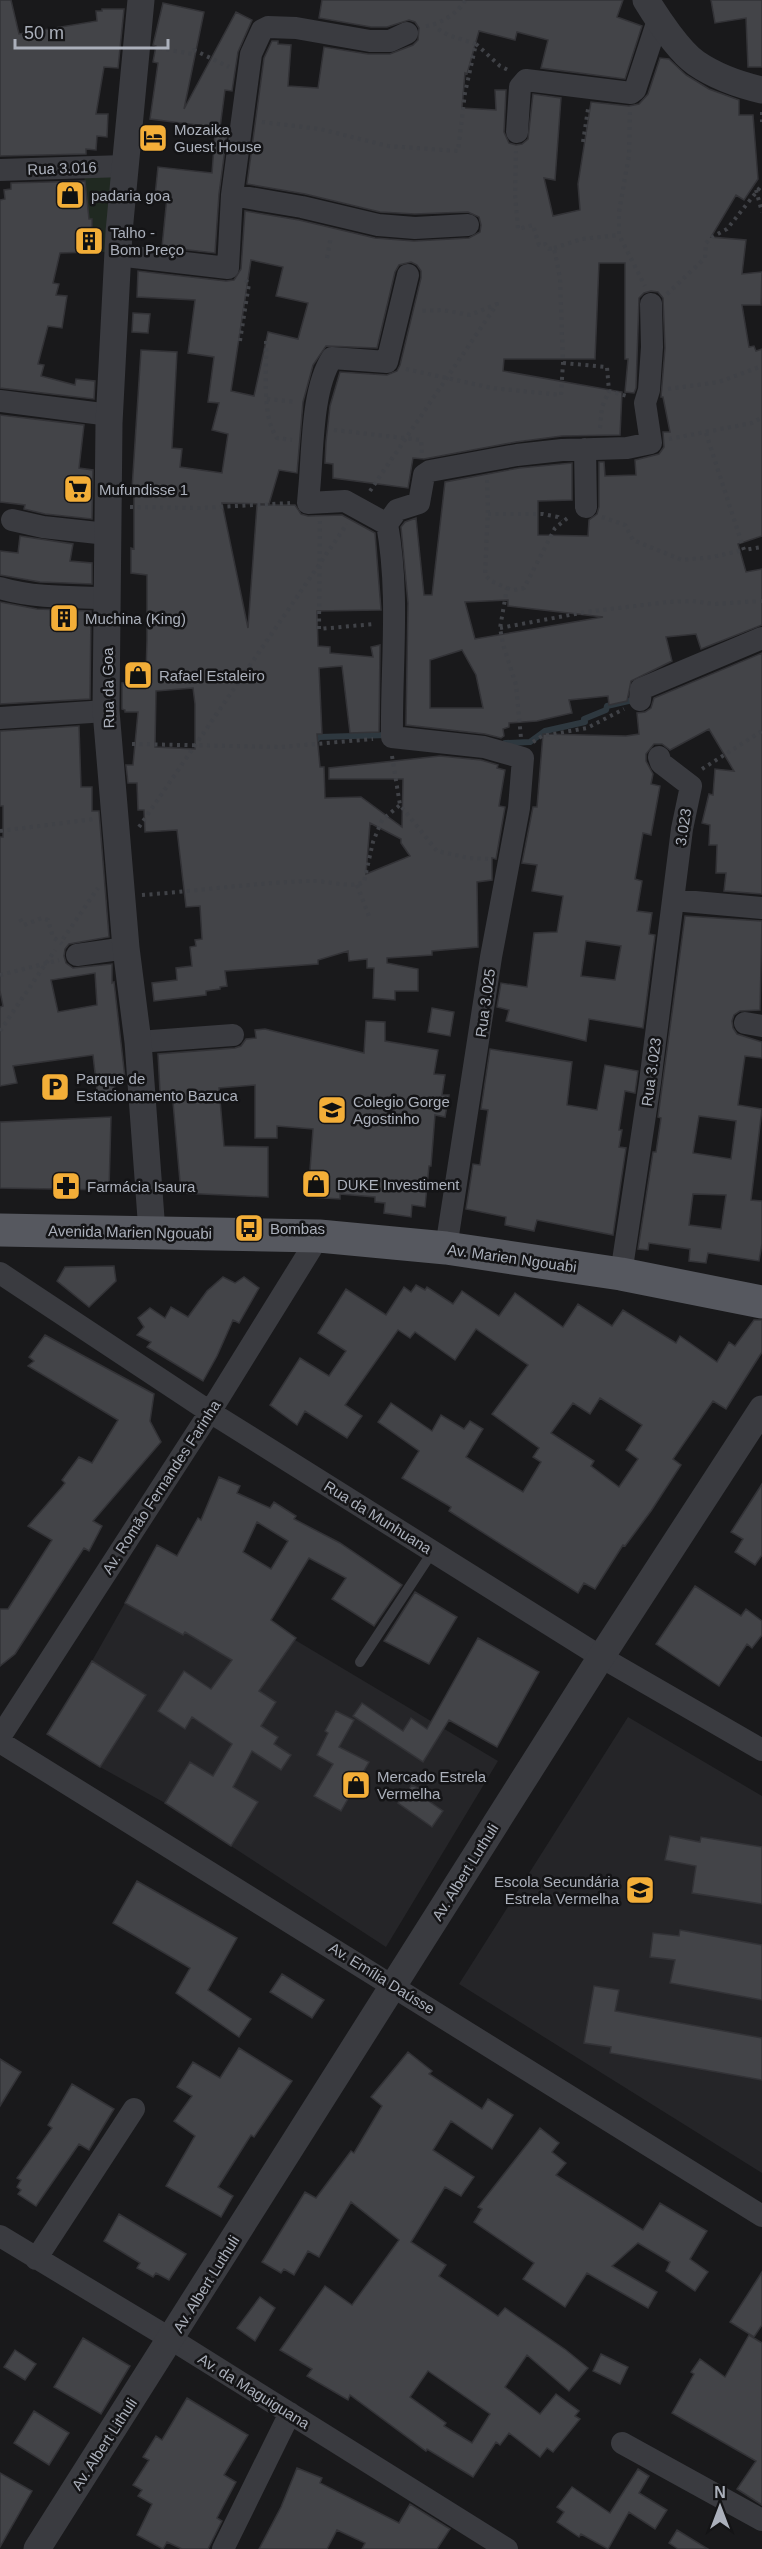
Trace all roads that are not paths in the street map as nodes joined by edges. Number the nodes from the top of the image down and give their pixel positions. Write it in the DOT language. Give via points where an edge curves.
graph roads {
  1 [pos="141,0"];
  2 [pos="652,10"];
  3 [pos="407,33"];
  4 [pos="762,90"];
  5 [pos="518,132"];
  6 [pos="124,166"];
  7 [pos="0,170"];
  8 [pos="232,195"];
  9 [pos="468,225"];
  10 [pos="117,255"];
  11 [pos="408,275"];
  12 [pos="651,304"];
  13 [pos="0,401"];
  14 [pos="110,415"];
  15 [pos="592,449"];
  16 [pos="586,507"];
  17 [pos="12,520"];
  18 [pos="387,524"];
  19 [pos="107,534"];
  20 [pos="0,588"];
  21 [pos="106,598"];
  22 [pos="762,638"];
  23 [pos="640,700"];
  24 [pos="106,711"];
  25 [pos="0,718"];
  26 [pos="659,757"];
  27 [pos="677,869"];
  28 [pos="673,900"];
  29 [pos="762,908"];
  30 [pos="126,948"];
  31 [pos="77,955"];
  32 [pos="233,1035"];
  33 [pos="138,1042"];
  34 [pos="0,1230"];
  35 [pos="152,1232"];
  36 [pos="260,1234"];
  37 [pos="319,1236"];
  38 [pos="446,1248"];
  39 [pos="0,1273"];
  40 [pos="621,1274"];
  41 [pos="762,1302"];
  42 [pos="762,1409"];
  43 [pos="210,1412"];
  44 [pos="433,1551"];
  45 [pos="600,1657"];
  46 [pos="360,1662"];
  47 [pos="0,1737"];
  48 [pos="0,1742"];
  49 [pos="762,1750"];
  50 [pos="394,1985"];
  51 [pos="134,2109"];
  52 [pos="762,2216"];
  53 [pos="0,2236"];
  54 [pos="36,2259"];
  55 [pos="171,2339"];
  56 [pos="290,2414"];
  57 [pos="622,2443"];
  58 [pos="762,2520"];
  59 [pos="37,2549"];
  60 [pos="223,2549"];
  61 [pos="507,2549"];
  1 -- 6 [label="street, Rua da Goa"];
  2 -- 4 [label="street" via="696,63"];
  2 -- 5 [label="street" via="635,90 631,93 526,80 520,87"];
  3 -- 8 [label="street" via="390,41 370,41 296,28 262,30 251,54"];
  6 -- 7 [label="street, Rua 3.016"];
  6 -- 10 [label="street, Rua da Goa"];
  8 -- 9 [label="street" via="378,225"];
  8 -- 10 [label="street" via="228,268"];
  10 -- 14 [label="street, Rua da Goa"];
  11 -- 18 [label="street" via="387,362 332,358 315,425 314,502 345,501"];
  12 -- 15 [label="street" via="647,396 651,443"];
  13 -- 14 [label="street"];
  14 -- 19 [label="street, Rua da Goa"];
  15 -- 16 [label="street"];
  15 -- 18 [label="street" via="517,455 436,469 424,475 419,503 397,510"];
  17 -- 19 [label="street"];
  18 -- 38 [label="street, Rua 3.025" via="394,567 392,737 523,754 519,808 491,957"];
  19 -- 21 [label="street, Rua da Goa"];
  20 -- 21 [label="street" via="53,597"];
  21 -- 24 [label="street, Rua da Goa"];
  22 -- 23 [label="street" via="640,689"];
  24 -- 25 [label="street"];
  24 -- 30 [label="street, Rua da Goa" via="125,826 112,890"];
  26 -- 27 [label="street, 3.023" via="661,763 691,786"];
  27 -- 28 [label="street, Rua 3.023"];
  28 -- 29 [label="street"];
  28 -- 40 [label="street, Rua 3.023"];
  30 -- 31 [label="street"];
  30 -- 33 [label="street, Rua da Goa"];
  32 -- 33 [label="street"];
  33 -- 35 [label="street, Rua da Goa"];
  34 -- 35 [label="main road, Avenida Marien Ngouabi"];
  35 -- 36 [label="main road, Avenida Marien Ngouabi"];
  36 -- 37 [label="main road, Av. Marien Ngouabi"];
  37 -- 38 [label="main road, Av. Marien Ngouabi"];
  37 -- 43 [label="street, Av. Romão Fernandes Farinha"];
  38 -- 40 [label="main road, Av. Marien Ngouabi"];
  39 -- 43 [label="street, Rua da Munhuana"];
  40 -- 41 [label="main road, Av. Marien Ngouabi"];
  42 -- 45 [label="street, Av. Albert Luthuli"];
  43 -- 44 [label="street, Rua da Munhuana"];
  43 -- 47 [label="street, Av. Romão Fernandes Farinha"];
  44 -- 45 [label="street, Rua da Munhuana"];
  44 -- 46 [label="lane"];
  45 -- 49 [label="street, Rua da Munhuana"];
  45 -- 50 [label="street, Av. Albert Luthuli"];
  48 -- 50 [label="street, Av. Emília Daússe"];
  50 -- 52 [label="street, Av. Emília Daússe"];
  50 -- 55 [label="street, Av. Albert Luthuli"];
  51 -- 54 [label="street"];
  53 -- 54 [label="street, Av. da Maguiguana"];
  54 -- 55 [label="street, Av. da Maguiguana"];
  55 -- 56 [label="street, Av. da Maguiguana"];
  55 -- 59 [label="street, Av. Albert Lithuli"];
  56 -- 60 [label="street"];
  56 -- 61 [label="street, Av. da Maguiguana"];
  57 -- 58 [label="street"];
}
